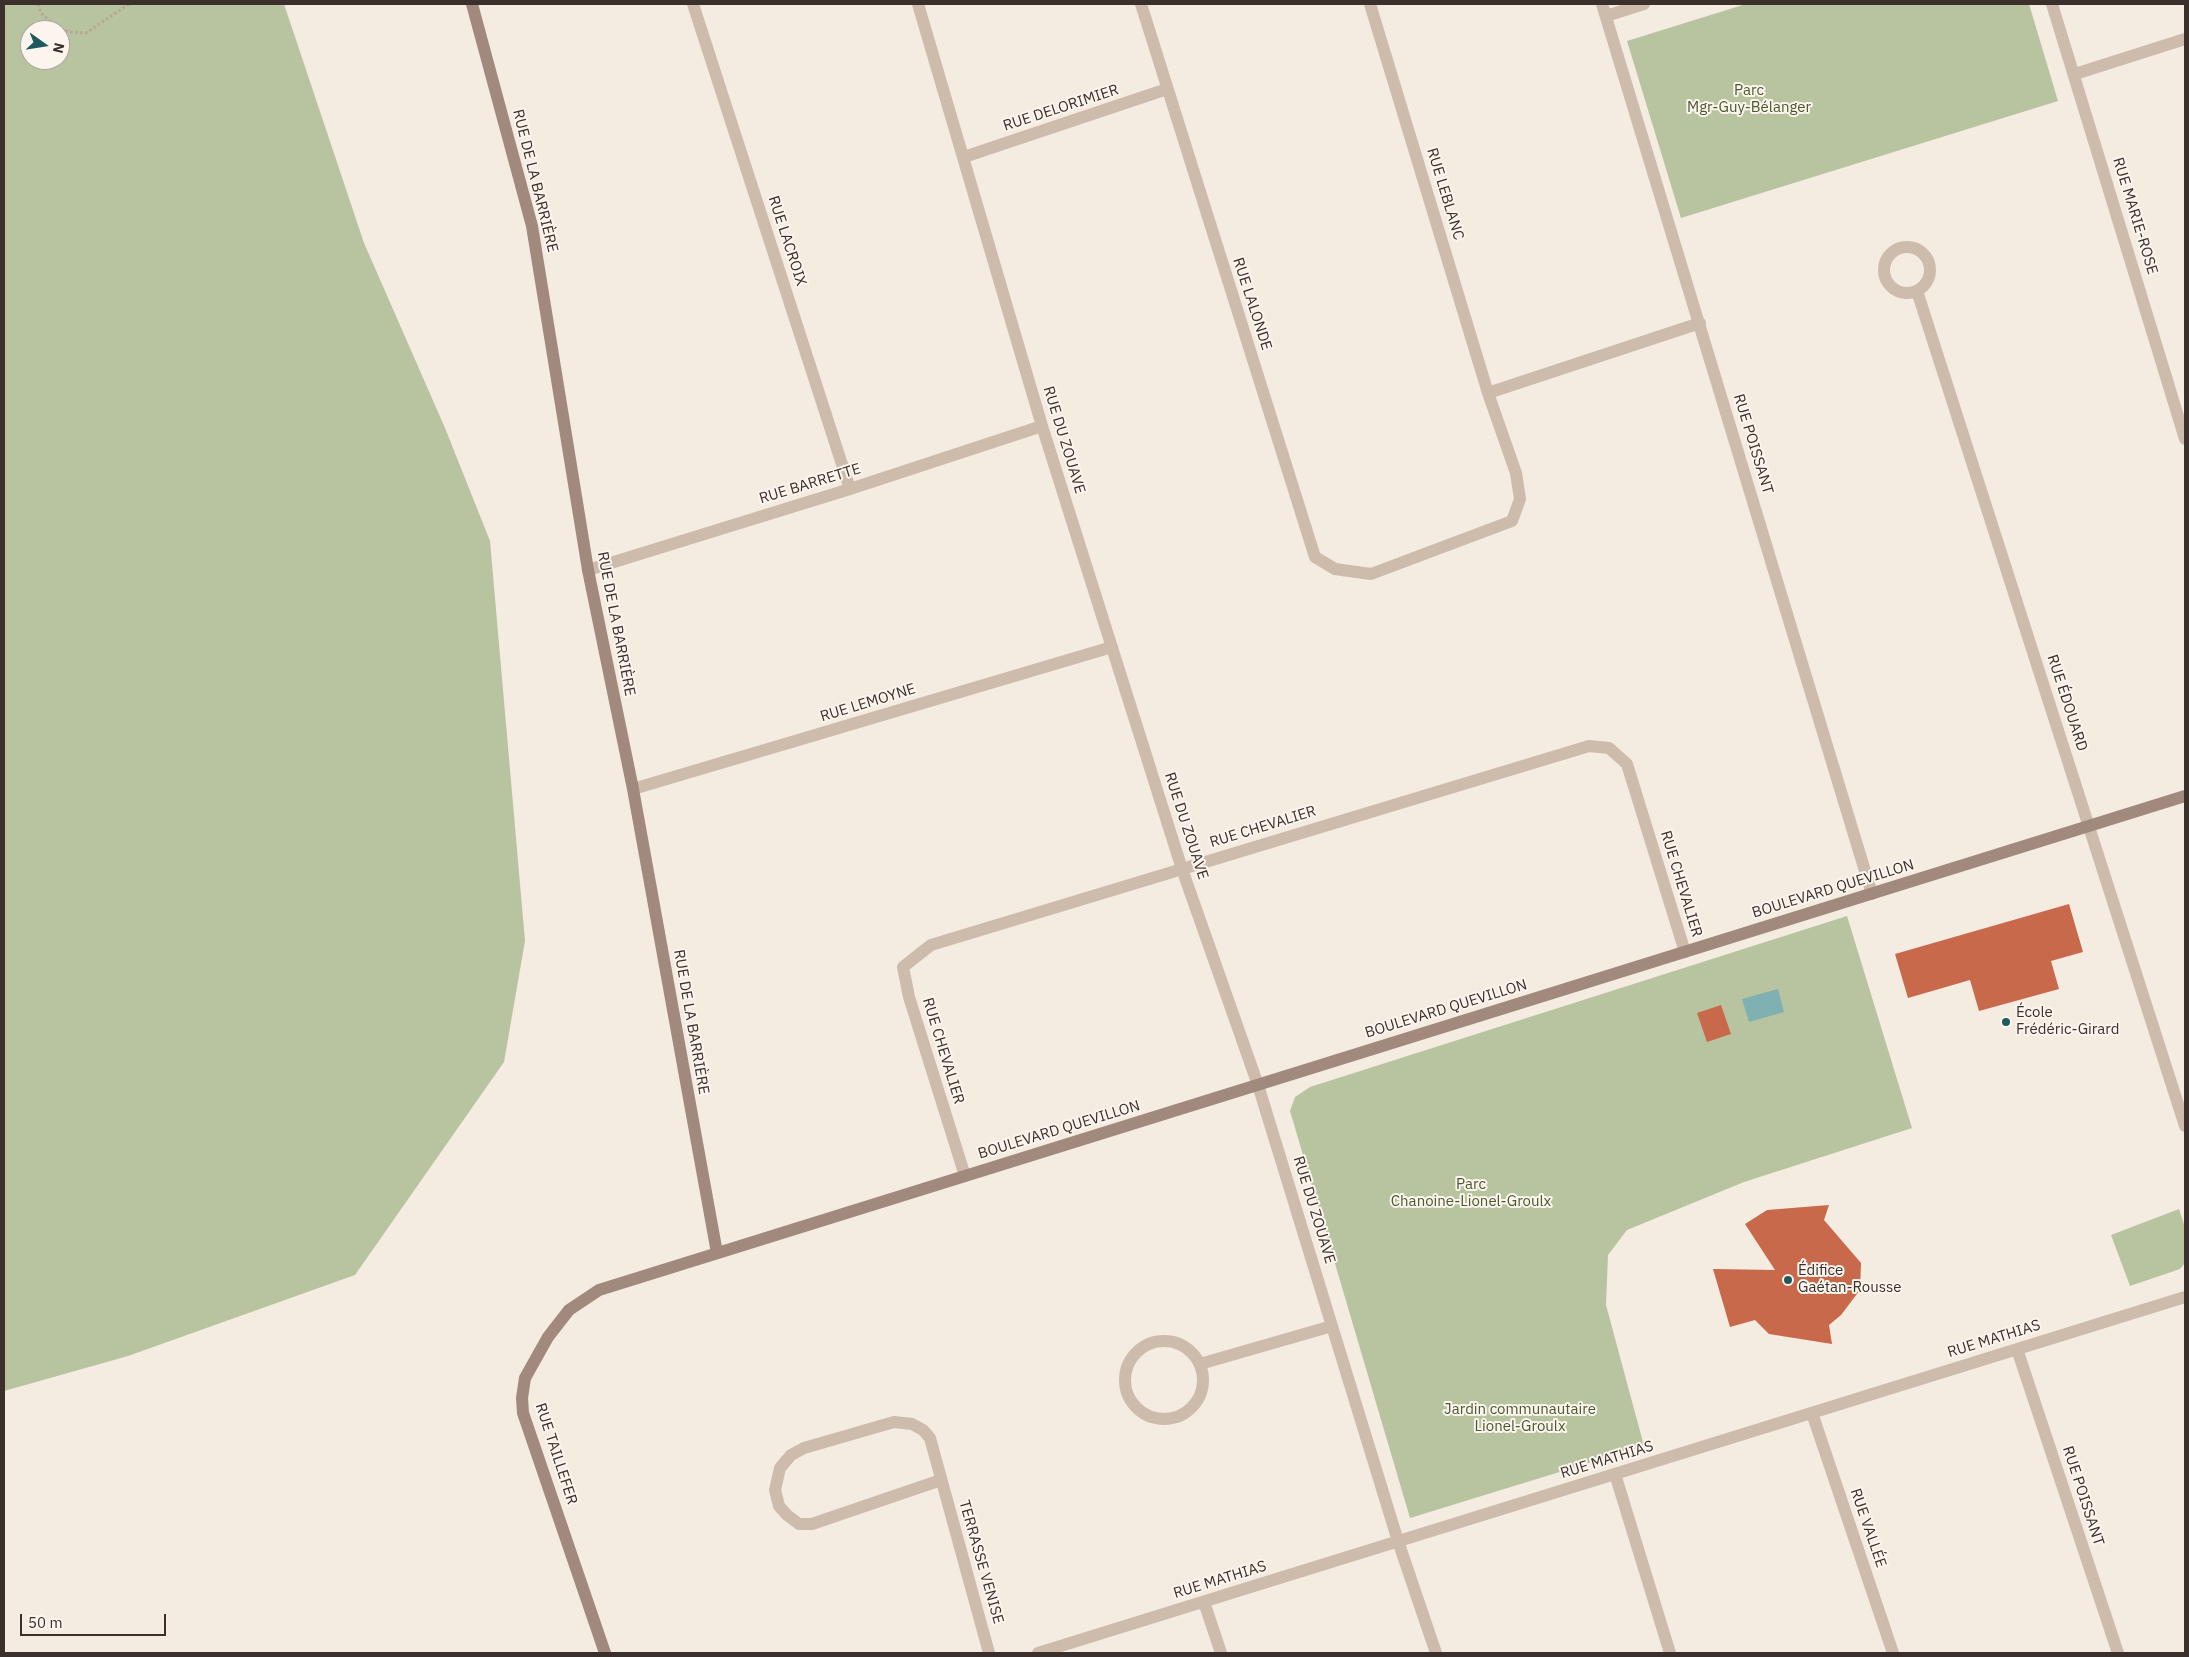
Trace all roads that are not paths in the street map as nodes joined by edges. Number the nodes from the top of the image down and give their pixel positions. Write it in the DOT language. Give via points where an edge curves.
graph roads {
  1 [pos="472,4"];
  2 [pos="693,4"];
  3 [pos="918,4"];
  4 [pos="1142,4"];
  5 [pos="1370,4"];
  6 [pos="1644,4"];
  7 [pos="2052,4"];
  8 [pos="1604,10"];
  9 [pos="2185,39"];
  10 [pos="2075,74"];
  11 [pos="1167,89"];
  12 [pos="964,157"];
  13 [pos="1917,291"];
  14 [pos="1700,323"];
  15 [pos="1488,394"];
  16 [pos="1042,426"];
  17 [pos="2185,439"];
  18 [pos="850,489"];
  19 [pos="588,570"];
  20 [pos="1371,574"];
  21 [pos="1112,647"];
  22 [pos="633,789"];
  23 [pos="2185,796"];
  24 [pos="2090,826"];
  25 [pos="1182,869"];
  26 [pos="1872,894"];
  27 [pos="1685,952"];
  28 [pos="1258,1085"];
  29 [pos="2185,1126"];
  30 [pos="965,1176"];
  31 [pos="716,1253"];
  32 [pos="2185,1297"];
  33 [pos="1332,1326"];
  34 [pos="2018,1349"];
  35 [pos="1200,1364"];
  36 [pos="1812,1413"];
  37 [pos="1615,1474"];
  38 [pos="941,1480"];
  39 [pos="1398,1542"];
  40 [pos="1204,1602"];
  41 [pos="605,1653"];
  42 [pos="989,1653"];
  43 [pos="1038,1653"];
  44 [pos="1221,1653"];
  45 [pos="1436,1653"];
  46 [pos="1670,1653"];
  47 [pos="1893,1653"];
  48 [pos="2118,1653"];
  1 -- 19 [label="street, RUE DE LA BARRIÈRE" via="532,226"];
  2 -- 18 [label="street, RUE LACROIX"];
  3 -- 12 [label="street, RUE DU ZOUAVE"];
  4 -- 11 [label="street, RUE LALONDE"];
  5 -- 15 [label="street, RUE LEBLANC"];
  6 -- 8 [label="street"];
  7 -- 10 [label="street, RUE MARIE-ROSE"];
  8 -- 14 [label="street, RUE POISSANT"];
  9 -- 10 [label="street"];
  10 -- 17 [label="street, RUE MARIE-ROSE"];
  11 -- 12 [label="street, RUE DELORIMIER"];
  11 -- 20 [label="street, RUE LALONDE" via="1315,557 1335,569"];
  12 -- 16 [label="street, RUE DU ZOUAVE"];
  13 -- 24 [label="street, RUE ÉDOUARD"];
  14 -- 15 [label="street"];
  14 -- 26 [label="street, RUE POISSANT"];
  15 -- 20 [label="street, RUE LEBLANC" via="1516,473 1520,499 1512,521"];
  16 -- 18 [label="street, RUE BARRETTE"];
  16 -- 21 [label="street, RUE DU ZOUAVE"];
  18 -- 19 [label="street, RUE BARRETTE"];
  19 -- 22 [label="street, RUE DE LA BARRIÈRE"];
  21 -- 22 [label="street, RUE LEMOYNE"];
  21 -- 25 [label="street, RUE DU ZOUAVE"];
  22 -- 31 [label="street, RUE DE LA BARRIÈRE"];
  23 -- 24 [label="street, BOULEVARD QUEVILLON"];
  24 -- 26 [label="street, BOULEVARD QUEVILLON"];
  24 -- 29 [label="street, RUE ÉDOUARD"];
  25 -- 27 [label="street, RUE CHEVALIER" via="1589,746 1609,748 1627,764"];
  25 -- 28 [label="street, RUE DU ZOUAVE"];
  25 -- 30 [label="street, RUE CHEVALIER" via="931,945 903,967 909,997"];
  26 -- 27 [label="street, BOULEVARD QUEVILLON"];
  27 -- 28 [label="street, BOULEVARD QUEVILLON"];
  28 -- 30 [label="street, BOULEVARD QUEVILLON"];
  28 -- 33 [label="street, RUE DU ZOUAVE"];
  30 -- 31 [label="street, BOULEVARD QUEVILLON"];
  31 -- 41 [label="street, RUE TAILLEFER" via="600,1290 569,1310 548,1337 525,1378 523,1413"];
  32 -- 34 [label="street, RUE MATHIAS"];
  33 -- 35 [label="street"];
  33 -- 39 [label="street, RUE DU ZOUAVE"];
  34 -- 36 [label="street, RUE MATHIAS"];
  34 -- 48 [label="street, RUE POISSANT"];
  35 -- 35 [label="street" via="1182,1345 1169,1341 1149,1344 1133,1356 1127,1368 1127,1394 1134,1405 1149,1416 1167,1419 1179,1416 1193,1405 1202,1389"];
  36 -- 37 [label="street, RUE MATHIAS"];
  36 -- 47 [label="street, RUE VALLÉE"];
  37 -- 39 [label="street, RUE MATHIAS"];
  37 -- 46 [label="street"];
  38 -- 38 [label="street, TERRASSE VENISE" via="930,1438 912,1424 894,1422 804,1448 791,1455 780,1468 775,1490 779,1506 787,1515 798,1524 812,1524"];
  38 -- 42 [label="street, TERRASSE VENISE"];
  39 -- 40 [label="street, RUE MATHIAS"];
  39 -- 45 [label="street, RUE DU ZOUAVE"];
  40 -- 43 [label="street, RUE MATHIAS"];
  40 -- 44 [label="street"];
}
